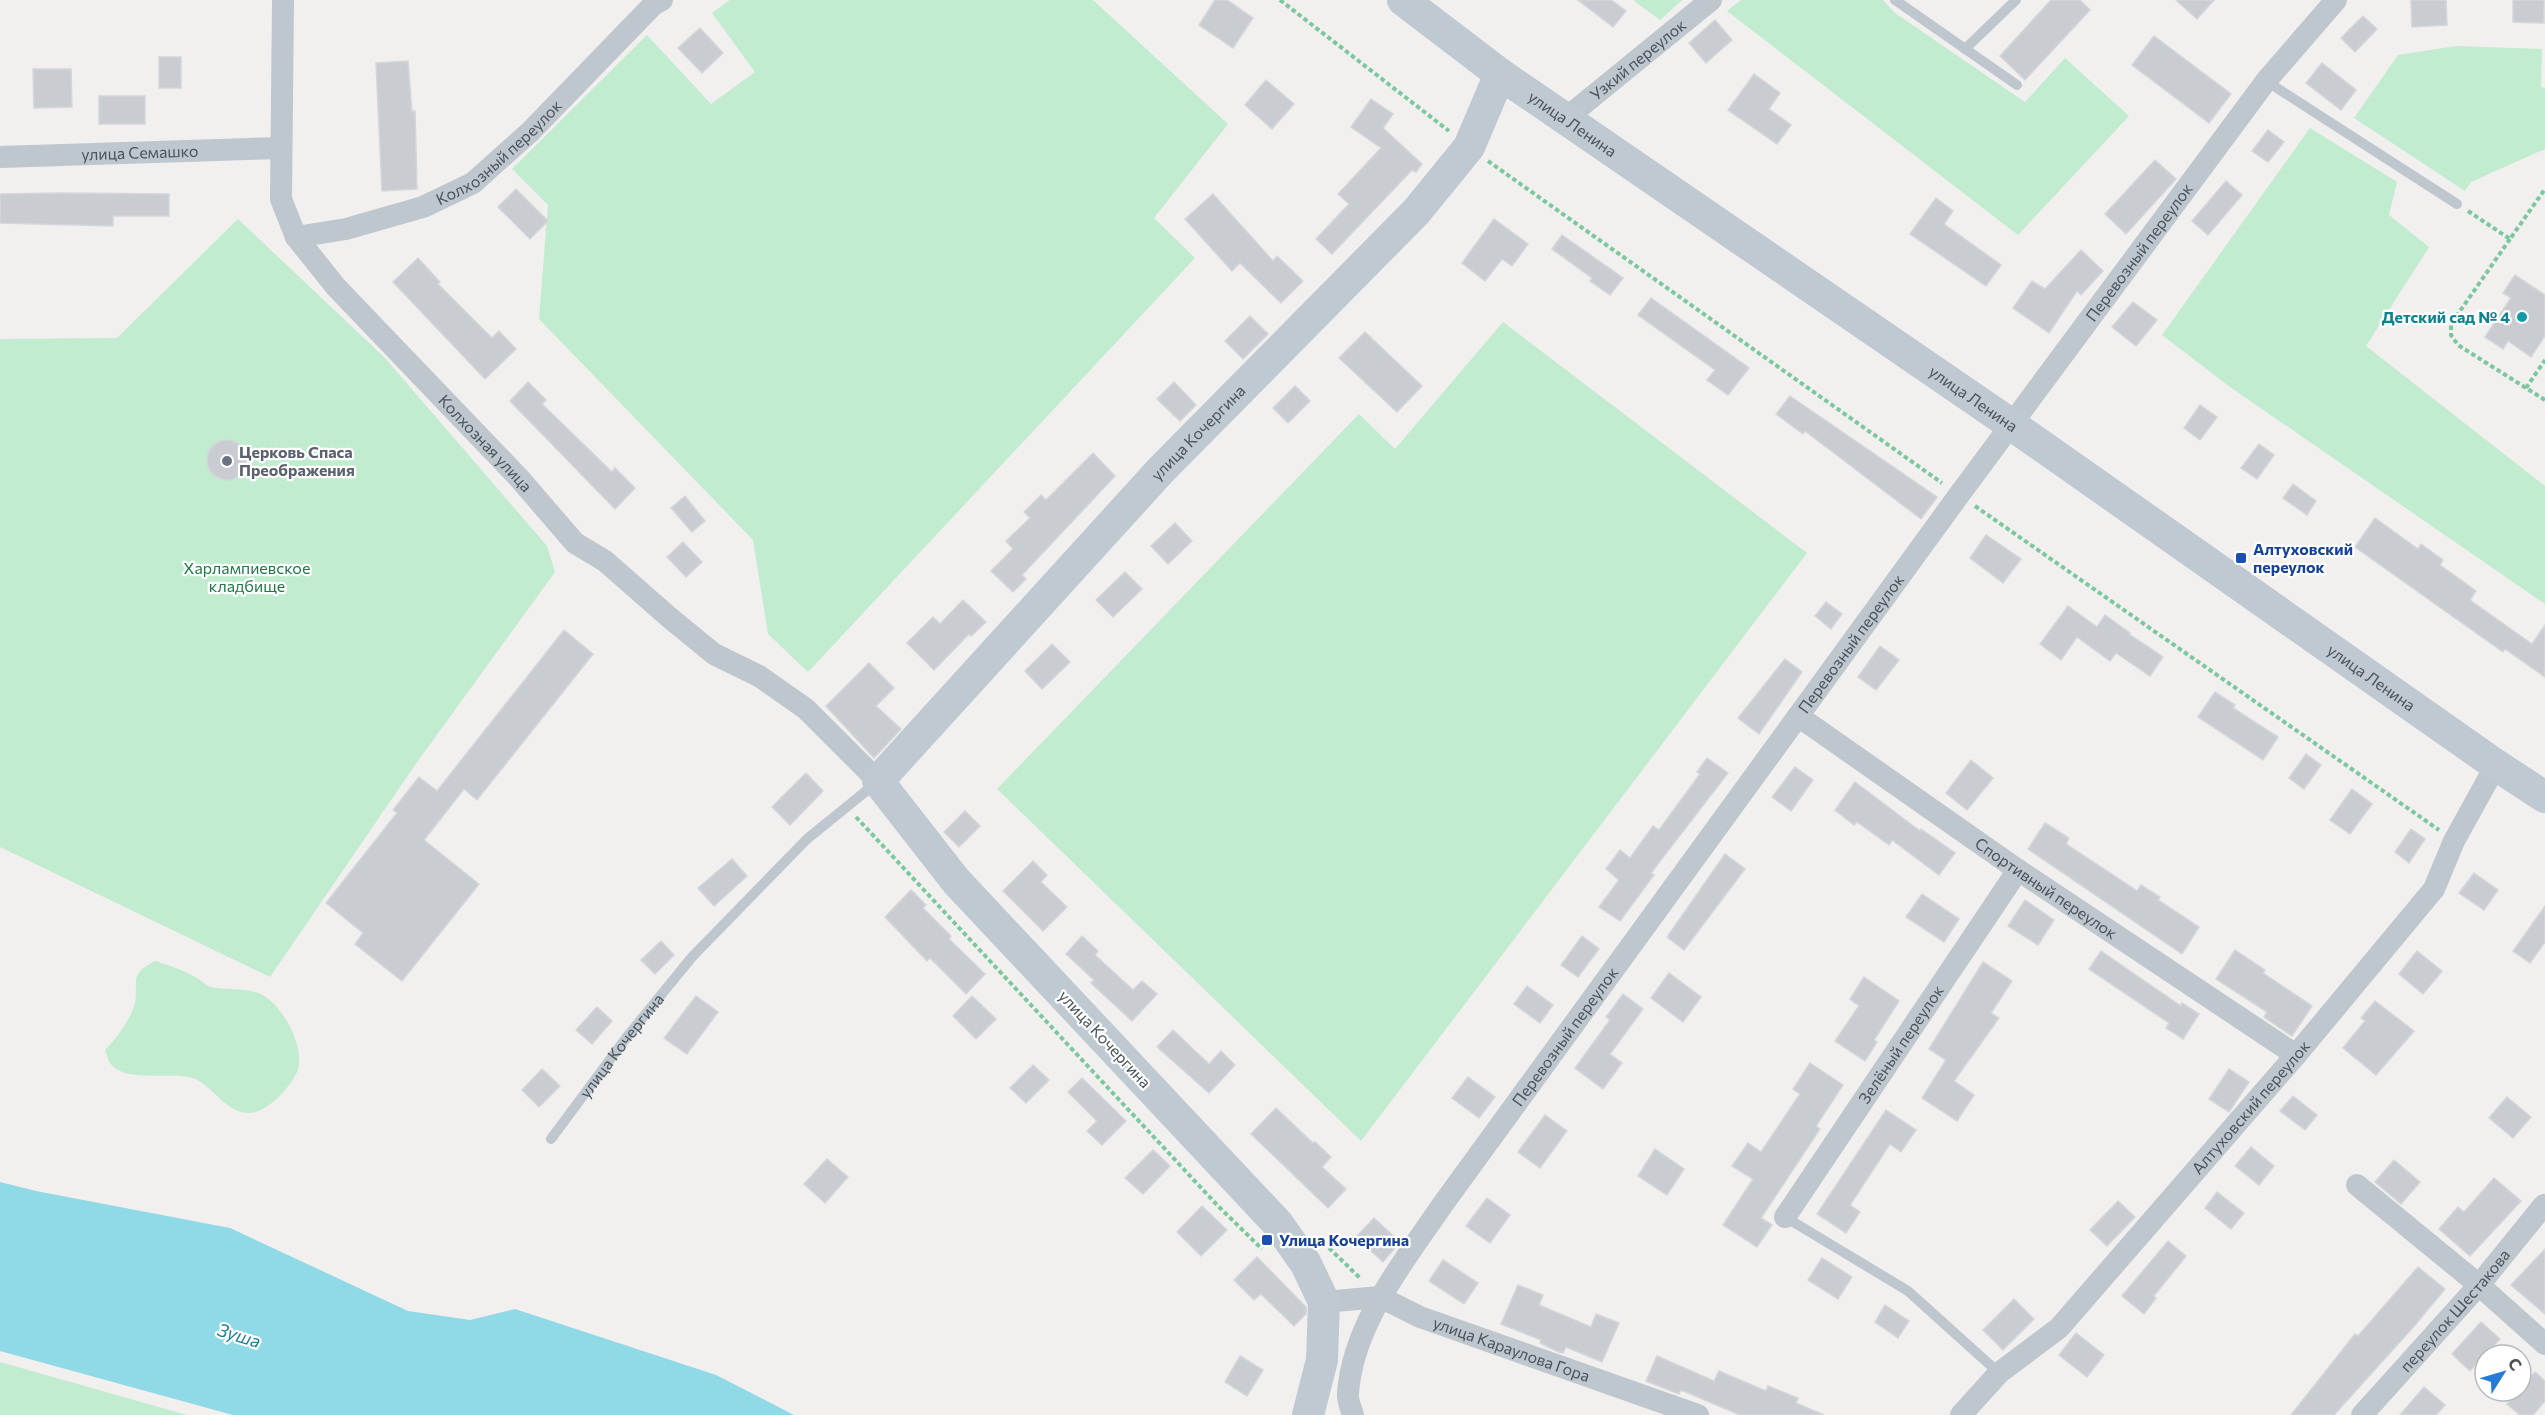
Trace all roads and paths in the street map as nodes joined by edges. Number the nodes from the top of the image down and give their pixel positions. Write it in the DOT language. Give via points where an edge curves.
graph roads {
  1 [pos="283,0"];
  2 [pos="662,0"];
  3 [pos="1280,0"];
  4 [pos="1403,0"];
  5 [pos="1711,0"];
  6 [pos="1895,0"];
  7 [pos="2016,0"];
  8 [pos="2336,0"];
  9 [pos="1965,49"];
  10 [pos="1500,74"];
  11 [pos="2266,81"];
  12 [pos="2018,85"];
  13 [pos="1565,119"];
  14 [pos="1469,147"];
  15 [pos="280,148"];
  16 [pos="0,157"];
  17 [pos="2545,189"];
  18 [pos="2457,204"];
  19 [pos="296,237"];
  20 [pos="2510,239"];
  21 [pos="2545,360"];
  22 [pos="2526,388"];
  23 [pos="2545,400"];
  24 [pos="2012,425"];
  25 [pos="1959,495"];
  26 [pos="1798,716"];
  27 [pos="2496,765"];
  28 [pos="878,781"];
  29 [pos="2545,796"];
  30 [pos="846,806"];
  31 [pos="2454,841"];
  32 [pos="2018,870"];
  33 [pos="2296,1055"];
  34 [pos="551,1139"];
  35 [pos="2357,1185"];
  36 [pos="2544,1205"];
  37 [pos="1785,1217"];
  38 [pos="1265,1251"];
  39 [pos="2479,1285"];
  40 [pos="1380,1297"];
  41 [pos="1324,1302"];
  42 [pos="2545,1344"];
  43 [pos="1999,1373"];
  44 [pos="1308,1415"];
  45 [pos="1353,1415"];
  46 [pos="1698,1415"];
  47 [pos="1961,1415"];
  48 [pos="2362,1415"];
  1 -- 15 [label="street, Колхозная улица"];
  2 -- 19 [label="street, Колхозный переулок" via="473,183 423,207 346,229"];
  3 -- 14 [label="path"];
  4 -- 10 [label="main road, улица Ленина"];
  5 -- 13 [label="street, Узкий переулок"];
  6 -- 9 [label="lane"];
  7 -- 9 [label="lane"];
  8 -- 11 [label="street, Перевозный переулок"];
  9 -- 12 [label="lane"];
  10 -- 13 [label="main road, улица Ленина"];
  10 -- 14 [label="main road, улица Кочергина"];
  11 -- 18 [label="lane"];
  11 -- 24 [label="street, Перевозный переулок"];
  13 -- 24 [label="main road, улица Ленина"];
  14 -- 25 [label="path"];
  14 -- 28 [label="main road, улица Кочергина" via="1416,212 1160,471"];
  15 -- 16 [label="street, улица Семашко"];
  15 -- 19 [label="street, Колхозная улица" via="280,199"];
  17 -- 20 [label="path"];
  18 -- 20 [label="path"];
  19 -- 28 [label="street, Колхозная улица" via="336,287 519,478 575,543 605,561 714,654 759,676 806,709"];
  20 -- 22 [label="path" via="2451,324 2451,335 2458,345"];
  21 -- 22 [label="path"];
  22 -- 23 [label="path"];
  24 -- 25 [label="street, Перевозный переулок"];
  24 -- 27 [label="main road, улица Ленина"];
  25 -- 26 [label="street, Перевозный переулок"];
  25 -- 31 [label="path"];
  26 -- 32 [label="street, Спортивный переулок"];
  26 -- 40 [label="street, Перевозный переулок" via="1443,1204"];
  27 -- 29 [label="main road, улица Ленина"];
  27 -- 31 [label="street, Алтуховский переулок"];
  28 -- 30 [label="lane, улица Кочергина"];
  28 -- 41 [label="main road, улица Кочергина" via="956,881 1278,1224 1306,1264"];
  30 -- 34 [label="lane, улица Кочергина" via="807,839 692,957"];
  30 -- 38 [label="path" via="1218,1206"];
  31 -- 33 [label="street, Алтуховский переулок" via="2434,889"];
  32 -- 33 [label="street, Спортивный переулок"];
  32 -- 37 [label="street, Зелёный переулок"];
  33 -- 43 [label="street, Алтуховский переулок" via="2060,1328"];
  35 -- 39 [label="street"];
  36 -- 39 [label="street, переулок Шестакова"];
  37 -- 43 [label="lane" via="1908,1292"];
  39 -- 42 [label="street"];
  39 -- 48 [label="street, переулок Шестакова"];
  40 -- 41 [label="street"];
  40 -- 45 [label="street, Перевозный переулок" via="1357,1351 1347,1394"];
  40 -- 46 [label="street, улица Караулова Гора" via="1420,1317"];
  41 -- 44 [label="main road" via="1322,1360"];
  43 -- 47 [label="street, Алтуховский переулок"];
}
